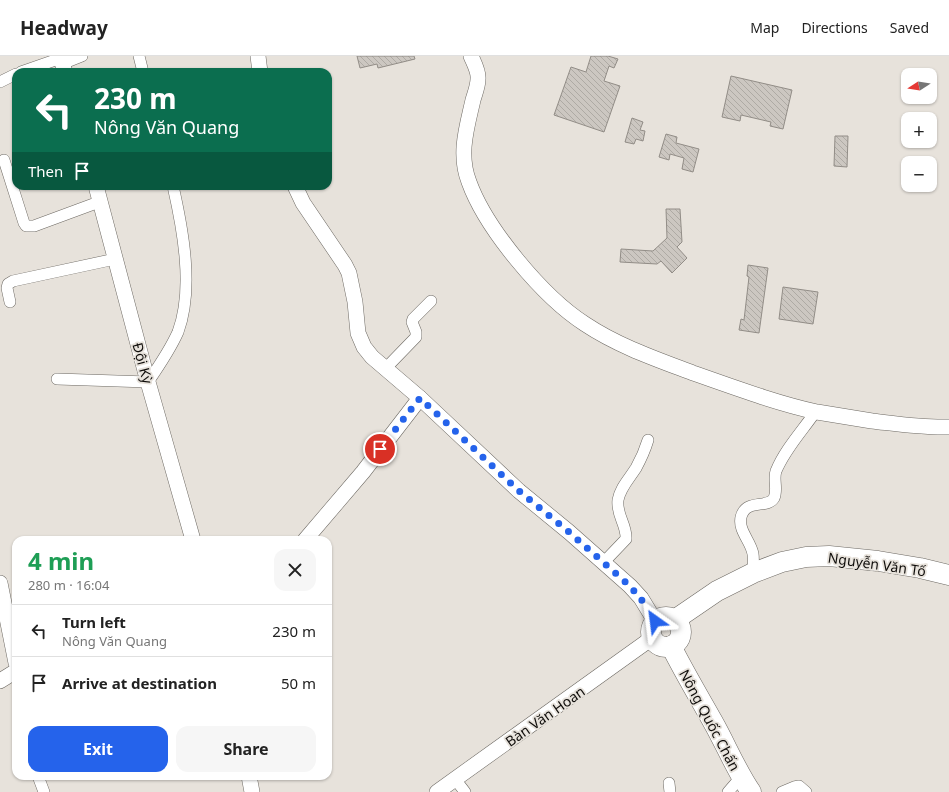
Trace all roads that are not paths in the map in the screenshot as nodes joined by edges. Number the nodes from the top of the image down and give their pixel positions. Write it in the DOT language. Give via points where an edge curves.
graph roads {
  1 [pos="82,56"];
  2 [pos="139,56"];
  3 [pos="258,56"];
  4 [pos="471,56"];
  5 [pos="62,62"];
  6 [pos="37,68"];
  7 [pos="142,68"];
  8 [pos="260,68"];
  9 [pos="12,76"];
  10 [pos="0,82"];
  11 [pos="4,160"];
  12 [pos="12,185"];
  13 [pos="14,190"];
  14 [pos="97,190"];
  15 [pos="174,190"];
  16 [pos="297,190"];
  17 [pos="99,202"];
  18 [pos="115,259"];
  19 [pos="431,300"];
  20 [pos="10,302"];
  21 [pos="385,368"];
  22 [pos="57,379"];
  23 [pos="148,382"];
  24 [pos="420,398"];
  25 [pos="816,411"];
  26 [pos="949,427"];
  27 [pos="648,440"];
  28 [pos="192,536"];
  29 [pos="308,536"];
  30 [pos="604,562"];
  31 [pos="753,573"];
  32 [pos="949,575"];
  33 [pos="0,583"];
  34 [pos="676,619"];
  35 [pos="654,629"];
  36 [pos="12,643"];
  37 [pos="671,646"];
  38 [pos="12,674"];
  39 [pos="0,681"];
  40 [pos="455,779"];
  41 [pos="40,780"];
  42 [pos="250,780"];
  43 [pos="746,785"];
  44 [pos="44,792"];
  45 [pos="252,792"];
  46 [pos="437,792"];
  47 [pos="465,792"];
  48 [pos="728,792"];
  49 [pos="782,792"];
  50 [pos="806,792"];
  1 -- 5 [label="street"];
  2 -- 7 [label="street"];
  3 -- 8 [label="street"];
  4 -- 25 [label="street" via="479,78 463,142 463,161 468,180 493,227 538,284 583,323 615,342 715,381"];
  5 -- 6 [label="street"];
  9 -- 10 [label="street"];
  11 -- 12 [label="street"];
  13 -- 17 [label="street" via="26,226 34,226"];
  14 -- 17 [label="street, Đội Kỳ"];
  15 -- 23 [label="street" via="185,258 185,302 178,331 166,356"];
  16 -- 21 [label="street" via="349,273 360,340 372,357"];
  17 -- 18 [label="street, Đội Kỳ"];
  18 -- 20 [label="street" via="13,281 7,288"];
  18 -- 23 [label="street, Đội Kỳ"];
  19 -- 21 [label="street" via="413,319 412,326 416,337"];
  21 -- 24 [label="street"];
  22 -- 23 [label="street"];
  23 -- 28 [label="street, Đội Kỳ"];
  24 -- 29 [label="street" via="363,472"];
  24 -- 30 [label="street" via="519,491"];
  25 -- 26 [label="street" via="900,425"];
  25 -- 31 [label="street" via="776,471 774,498 766,503 752,505 742,516 742,528 753,554"];
  27 -- 30 [label="street" via="618,499 619,517 626,539"];
  30 -- 35 [label="street" via="634,590 649,609"];
  31 -- 32 [label="highway, Nguyễn Văn Tố" via="782,562 830,556 885,562"];
  31 -- 34 [label="highway, Nguyễn Văn Tố" via="717,591"];
  33 -- 36 [label="street"];
  34 -- 35 [label="highway" via="665,616"];
  34 -- 37 [label="highway" via="680,624 681,634 679,640"];
  35 -- 37 [label="highway" via="658,645"];
  35 -- 40 [label="street, Bàn Văn Hoan"];
  37 -- 43 [label="highway, Nông Quốc Chấn"];
  38 -- 39 [label="street"];
  40 -- 46 [label="street, Bàn Văn Hoan"];
  40 -- 47 [label="street"];
  41 -- 44 [label="street"];
  42 -- 45 [label="street"];
  43 -- 48 [label="street"];
  49 -- 50 [label="street" via="799,786"];
}
